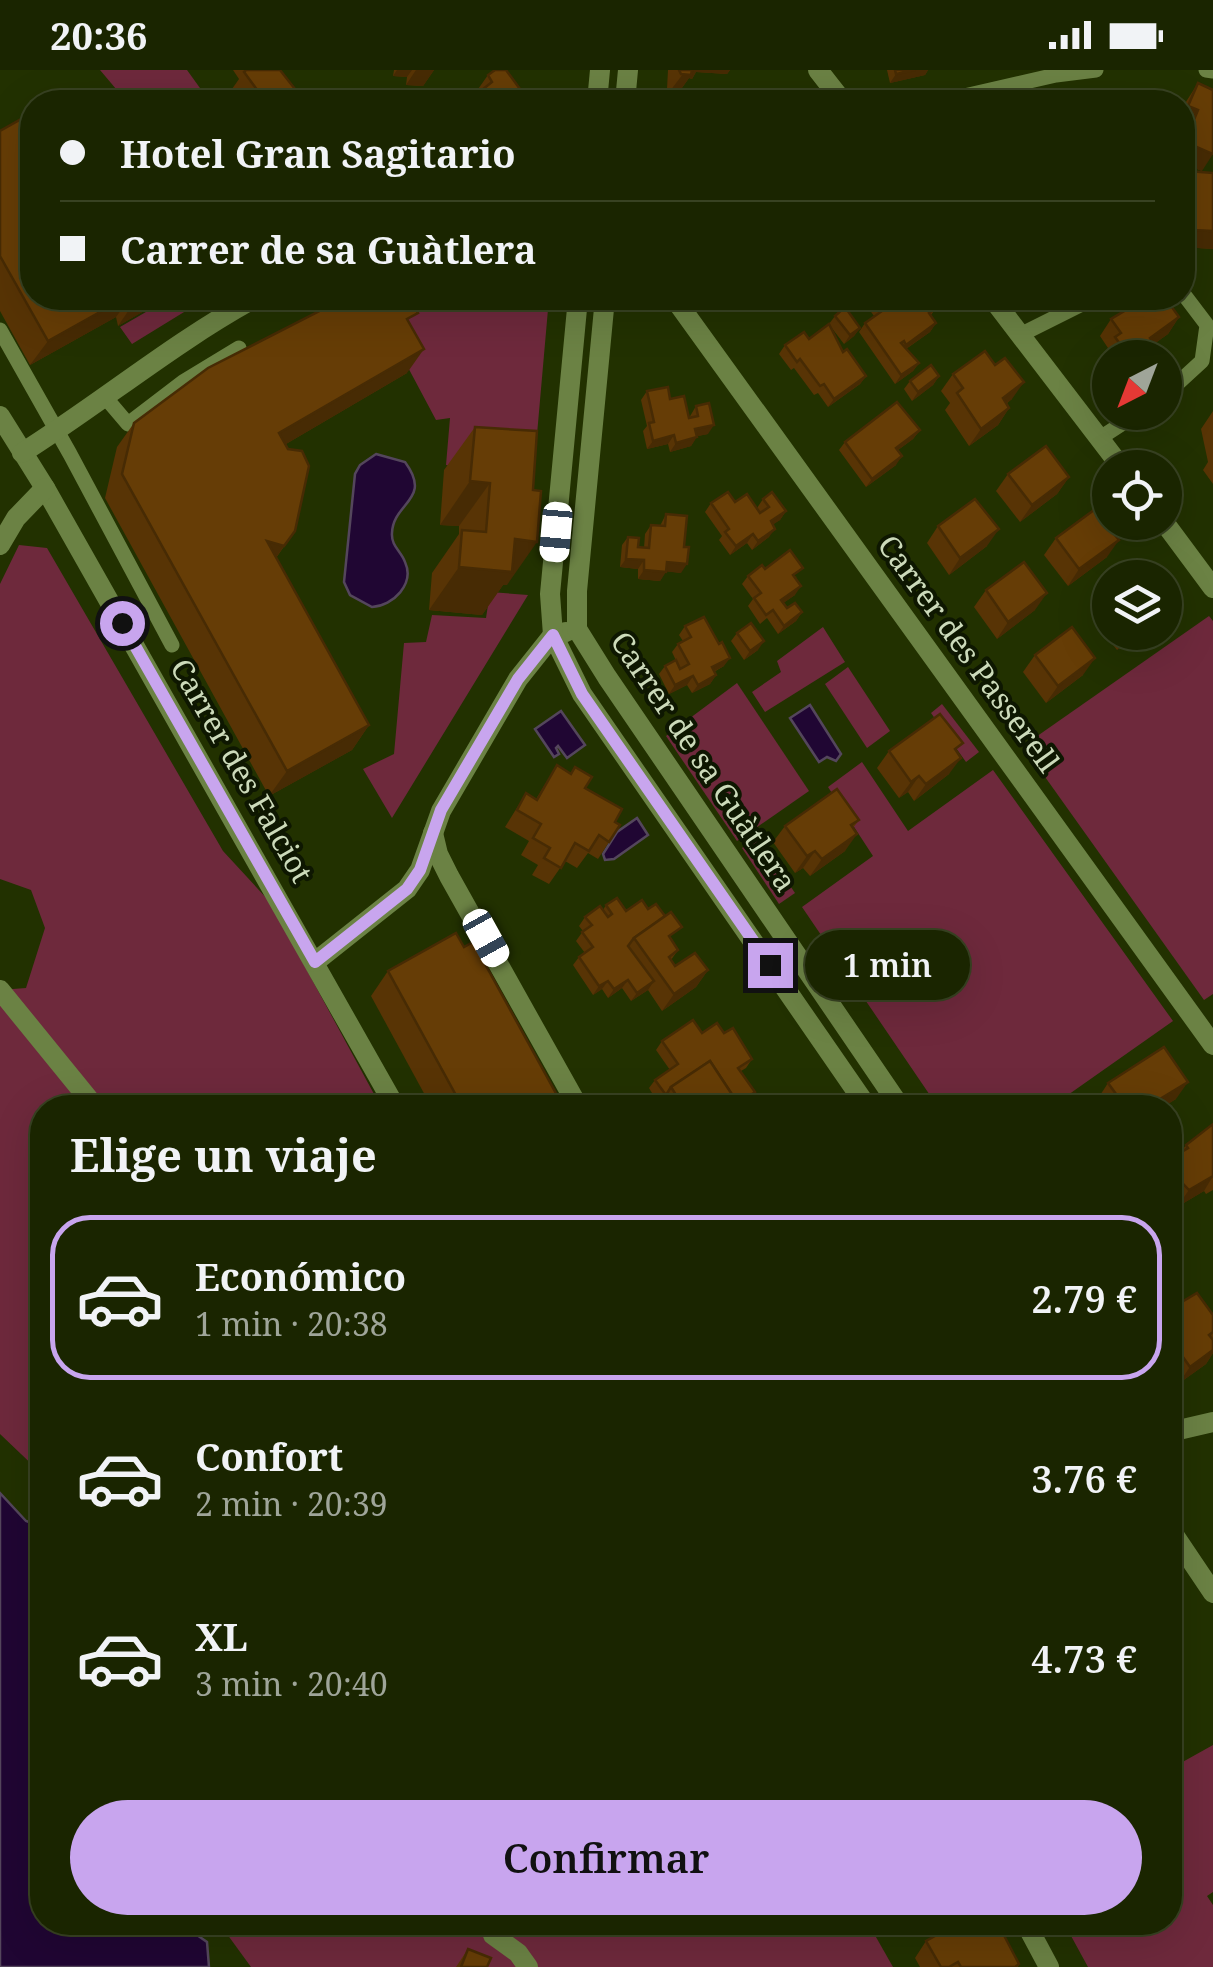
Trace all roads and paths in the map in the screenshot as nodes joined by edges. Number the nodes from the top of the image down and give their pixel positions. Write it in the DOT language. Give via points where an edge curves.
graph roads {
  1 [pos="818,70"];
  2 [pos="1096,70"];
  3 [pos="834,90"];
  4 [pos="990,90"];
  5 [pos="1195,308"];
  6 [pos="233,310"];
  7 [pos="577,310"];
  8 [pos="605,310"];
  9 [pos="683,310"];
  10 [pos="1001,310"];
  11 [pos="1070,310"];
  12 [pos="0,330"];
  13 [pos="1020,335"];
  14 [pos="239,348"];
  15 [pos="1182,379"];
  16 [pos="106,398"];
  17 [pos="0,416"];
  18 [pos="1112,430"];
  19 [pos="56,431"];
  20 [pos="1100,438"];
  21 [pos="1109,450"];
  22 [pos="22,453"];
  23 [pos="45,488"];
  24 [pos="1177,540"];
  25 [pos="0,545"];
  26 [pos="1213,588"];
  27 [pos="578,629"];
  28 [pos="553,635"];
  29 [pos="172,645"];
  30 [pos="433,833"];
  31 [pos="315,962"];
  32 [pos="0,990"];
  33 [pos="1213,1045"];
  34 [pos="85,1095"];
  35 [pos="389,1095"];
  36 [pos="572,1095"];
  37 [pos="859,1095"];
  38 [pos="894,1095"];
  39 [pos="1213,1422"];
  40 [pos="1182,1429"];
  41 [pos="1182,1547"];
  42 [pos="1213,1593"];
  43 [pos="494,1935"];
  44 [pos="1035,1935"];
  45 [pos="528,1967"];
  46 [pos="1049,1967"];
  1 -- 3 [label="street"];
  2 -- 4 [label="lane"];
  5 -- 15 [label="lane" via="1208,325 1202,361"];
  6 -- 16 [label="street"];
  7 -- 28 [label="street" via="550,594"];
  8 -- 27 [label="street, Carrer de sa Guàtlera" via="576,591"];
  9 -- 33 [label="street, Carrer des Passerell"];
  10 -- 13 [label="street"];
  11 -- 13 [label="lane"];
  12 -- 19 [label="lane"];
  13 -- 20 [label="street"];
  14 -- 16 [label="lane" via="128,424"];
  16 -- 19 [label="street"];
  17 -- 22 [label="street, Carrer des Falciot"];
  18 -- 20 [label="lane"];
  19 -- 22 [label="street"];
  19 -- 29 [label="lane"];
  20 -- 21 [label="street"];
  22 -- 23 [label="street, Carrer des Falciot"];
  23 -- 25 [label="street"];
  23 -- 31 [label="street, Carrer des Falciot"];
  24 -- 26 [label="street"];
  27 -- 28 [label="street"];
  27 -- 38 [label="street, Carrer de sa Guàtlera"];
  28 -- 30 [label="street" via="518,679"];
  28 -- 37 [label="street, Carrer de sa Guàtlera" via="582,694"];
  30 -- 31 [label="street" via="407,889"];
  30 -- 36 [label="street" via="449,876"];
  31 -- 35 [label="street, Carrer des Falciot"];
  32 -- 34 [label="street"];
  39 -- 40 [label="street"];
  41 -- 42 [label="street"];
  43 -- 45 [label="street"];
  44 -- 46 [label="street"];
}
